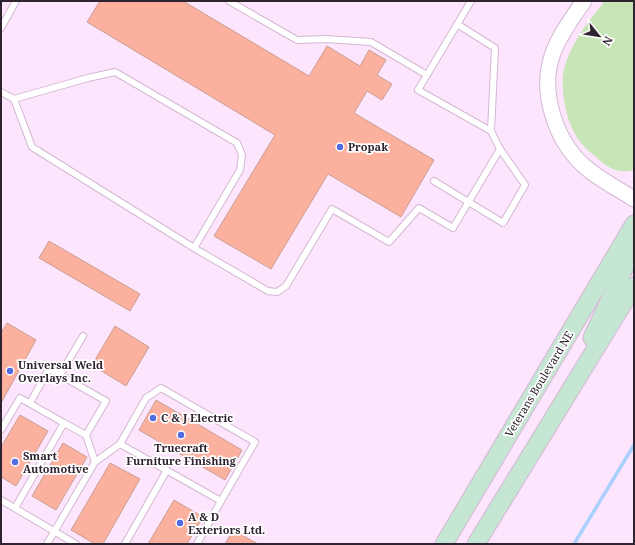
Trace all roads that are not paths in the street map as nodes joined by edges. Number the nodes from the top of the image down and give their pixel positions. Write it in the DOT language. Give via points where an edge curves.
graph roads {
  1 [pos="16,1"];
  2 [pos="229,1"];
  3 [pos="471,1"];
  4 [pos="584,1"];
  5 [pos="457,24"];
  6 [pos="1,28"];
  7 [pos="427,74"];
  8 [pos="1,92"];
  9 [pos="14,99"];
  10 [pos="491,131"];
  11 [pos="500,149"];
  12 [pos="434,181"];
  13 [pos="634,199"];
  14 [pos="468,202"];
  15 [pos="634,224"];
  16 [pos="634,247"];
  17 [pos="194,248"];
  18 [pos="634,286"];
  19 [pos="83,336"];
  20 [pos="60,375"];
  21 [pos="30,403"];
  22 [pos="561,405"];
  23 [pos="64,423"];
  24 [pos="1,430"];
  25 [pos="86,435"];
  26 [pos="120,444"];
  27 [pos="95,462"];
  28 [pos="167,470"];
  29 [pos="1,500"];
  30 [pos="221,501"];
  31 [pos="15,508"];
  32 [pos="54,531"];
  33 [pos="46,544"];
  34 [pos="76,544"];
  35 [pos="126,544"];
  36 [pos="197,544"];
  37 [pos="444,544"];
  38 [pos="476,544"];
  1 -- 6 [label="lane"];
  2 -- 7 [label="lane" via="296,40 371,42"];
  3 -- 5 [label="lane"];
  4 -- 13 [label="street" via="552,54 548,75 555,121 562,139 584,166"];
  5 -- 7 [label="lane"];
  5 -- 10 [label="lane" via="495,48"];
  7 -- 10 [label="lane" via="418,90"];
  8 -- 9 [label="lane"];
  9 -- 17 [label="lane" via="32,147"];
  9 -- 17 [label="lane" via="115,72 237,143 242,155 240,170"];
  10 -- 11 [label="lane"];
  11 -- 14 [label="lane"];
  11 -- 14 [label="lane" via="525,185 503,223"];
  12 -- 14 [label="lane"];
  14 -- 17 [label="lane" via="453,228 419,208 389,242 332,209 286,286 277,292 268,291"];
  15 -- 37 [label="main road, Veterans Boulevard NE"];
  16 -- 22 [label="main road"];
  18 -- 22 [label="main road"];
  19 -- 20 [label="lane"];
  20 -- 21 [label="lane" via="49,369"];
  20 -- 25 [label="lane" via="106,401"];
  21 -- 23 [label="lane"];
  21 -- 24 [label="lane" via="20,398"];
  22 -- 38 [label="main road"];
  23 -- 25 [label="lane"];
  23 -- 31 [label="lane"];
  25 -- 27 [label="lane"];
  26 -- 27 [label="lane"];
  26 -- 28 [label="lane"];
  26 -- 30 [label="lane" via="146,398 161,388 255,442"];
  27 -- 32 [label="lane"];
  28 -- 30 [label="lane"];
  28 -- 35 [label="lane"];
  29 -- 31 [label="lane"];
  30 -- 36 [label="lane"];
  31 -- 32 [label="lane"];
  32 -- 33 [label="lane"];
  32 -- 34 [label="lane"];
}
